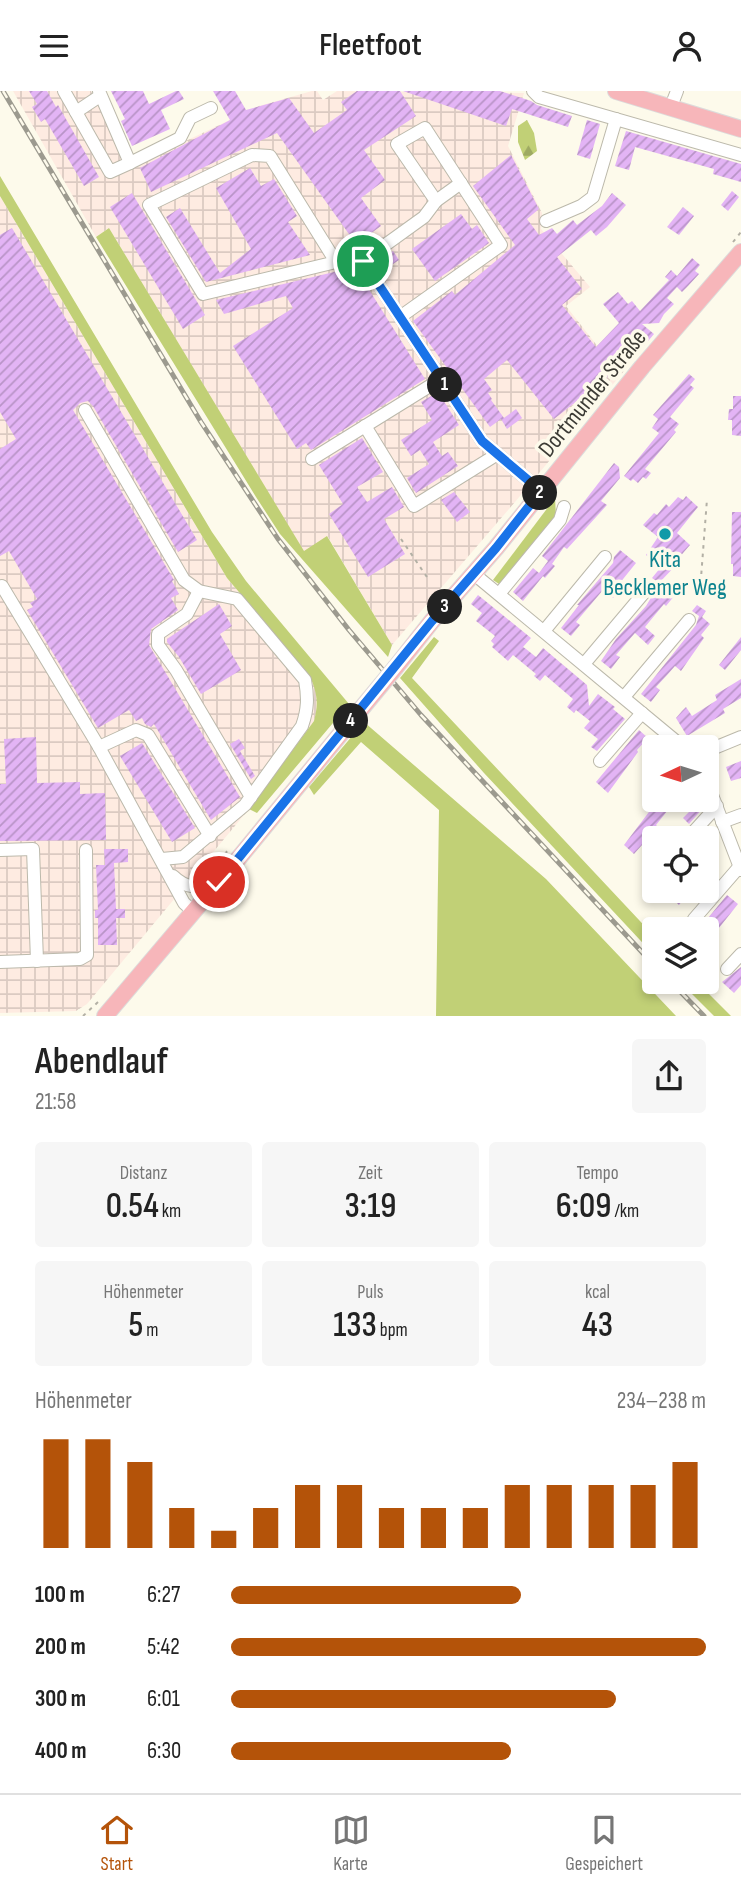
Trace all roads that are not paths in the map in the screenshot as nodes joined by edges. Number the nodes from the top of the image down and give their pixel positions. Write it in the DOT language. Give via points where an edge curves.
graph roads {
  1 [pos="64,91"];
  2 [pos="533,91"];
  3 [pos="616,91"];
  4 [pos="677,91"];
  5 [pos="99,94"];
  6 [pos="211,108"];
  7 [pos="670,109"];
  8 [pos="76,112"];
  9 [pos="616,119"];
  10 [pos="741,129"];
  11 [pos="741,155"];
  12 [pos="130,163"];
  13 [pos="461,183"];
  14 [pos="436,201"];
  15 [pos="546,221"];
  16 [pos="741,252"];
  17 [pos="363,261"];
  18 [pos="336,262"];
  19 [pos="400,317"];
  20 [pos="441,379"];
  21 [pos="85,410"];
  22 [pos="365,426"];
  23 [pos="496,455"];
  24 [pos="312,459"];
  25 [pos="541,491"];
  26 [pos="564,507"];
  27 [pos="605,557"];
  28 [pos="474,574"];
  29 [pos="2,586"];
  30 [pos="648,588"];
  31 [pos="199,591"];
  32 [pos="499,594"];
  33 [pos="689,620"];
  34 [pos="544,631"];
  35 [pos="584,664"];
  36 [pos="624,697"];
  37 [pos="642,713"];
  38 [pos="669,735"];
  39 [pos="741,737"];
  40 [pos="719,746"];
  41 [pos="99,747"];
  42 [pos="600,761"];
  43 [pos="251,797"];
  44 [pos="719,811"];
  45 [pos="712,812"];
  46 [pos="741,815"];
  47 [pos="723,822"];
  48 [pos="699,826"];
  49 [pos="210,836"];
  50 [pos="0,850"];
  51 [pos="86,850"];
  52 [pos="162,859"];
  53 [pos="740,868"];
  54 [pos="170,873"];
  55 [pos="219,882"];
  56 [pos="194,912"];
  57 [pos="696,917"];
  58 [pos="741,954"];
  59 [pos="37,961"];
  60 [pos="0,962"];
  61 [pos="727,969"];
  62 [pos="105,1016"];
  1 -- 8 [label="street"];
  2 -- 9 [label="street" via="539,97"];
  3 -- 7 [label="main road"];
  4 -- 7 [label="street"];
  5 -- 8 [label="street"];
  5 -- 12 [label="street"];
  6 -- 12 [label="street" via="190,118 180,138"];
  7 -- 10 [label="main road"];
  8 -- 12 [label="street" via="110,172"];
  9 -- 11 [label="street"];
  9 -- 15 [label="street" via="593,197"];
  13 -- 14 [label="street"];
  13 -- 14 [label="street" via="425,128 397,143"];
  13 -- 19 [label="street" via="501,245"];
  14 -- 17 [label="street" via="424,217"];
  16 -- 25 [label="main road, Dortmunder Straße"];
  17 -- 18 [label="street"];
  17 -- 19 [label="street"];
  18 -- 18 [label="street" via="203,294 149,205 252,155 270,156"];
  19 -- 20 [label="street"];
  20 -- 22 [label="street"];
  20 -- 23 [label="street"];
  21 -- 31 [label="street" via="184,580"];
  22 -- 23 [label="street" via="414,506"];
  22 -- 24 [label="street"];
  23 -- 25 [label="street"];
  25 -- 28 [label="main road, Dortmunder Straße"];
  26 -- 32 [label="street" via="560,520"];
  27 -- 34 [label="street"];
  28 -- 32 [label="street"];
  28 -- 55 [label="main road, Dortmunder Straße, bridge"];
  29 -- 41 [label="street"];
  30 -- 35 [label="street"];
  31 -- 43 [label="street" via="187,614 158,634 158,645"];
  31 -- 43 [label="street" via="237,599 305,680 307,712 302,726"];
  32 -- 34 [label="street"];
  33 -- 36 [label="street"];
  34 -- 35 [label="street"];
  35 -- 36 [label="street"];
  36 -- 37 [label="street"];
  37 -- 38 [label="street"];
  37 -- 42 [label="street"];
  39 -- 40 [label="street"];
  41 -- 49 [label="street" via="136,730 148,735"];
  41 -- 52 [label="street"];
  43 -- 49 [label="street"];
  44 -- 47 [label="street"];
  45 -- 48 [label="street"];
  46 -- 47 [label="street"];
  47 -- 53 [label="street"];
  49 -- 52 [label="street" via="183,857"];
  50 -- 59 [label="street" via="33,849"];
  51 -- 59 [label="street" via="87,955"];
  52 -- 54 [label="street"];
  53 -- 57 [label="street"];
  54 -- 55 [label="street" via="189,887"];
  54 -- 56 [label="street" via="184,903"];
  55 -- 56 [label="main road, Dortmunder Straße"];
  56 -- 62 [label="main road, Dortmunder Straße"];
  58 -- 61 [label="street"];
  59 -- 60 [label="street"];
}
